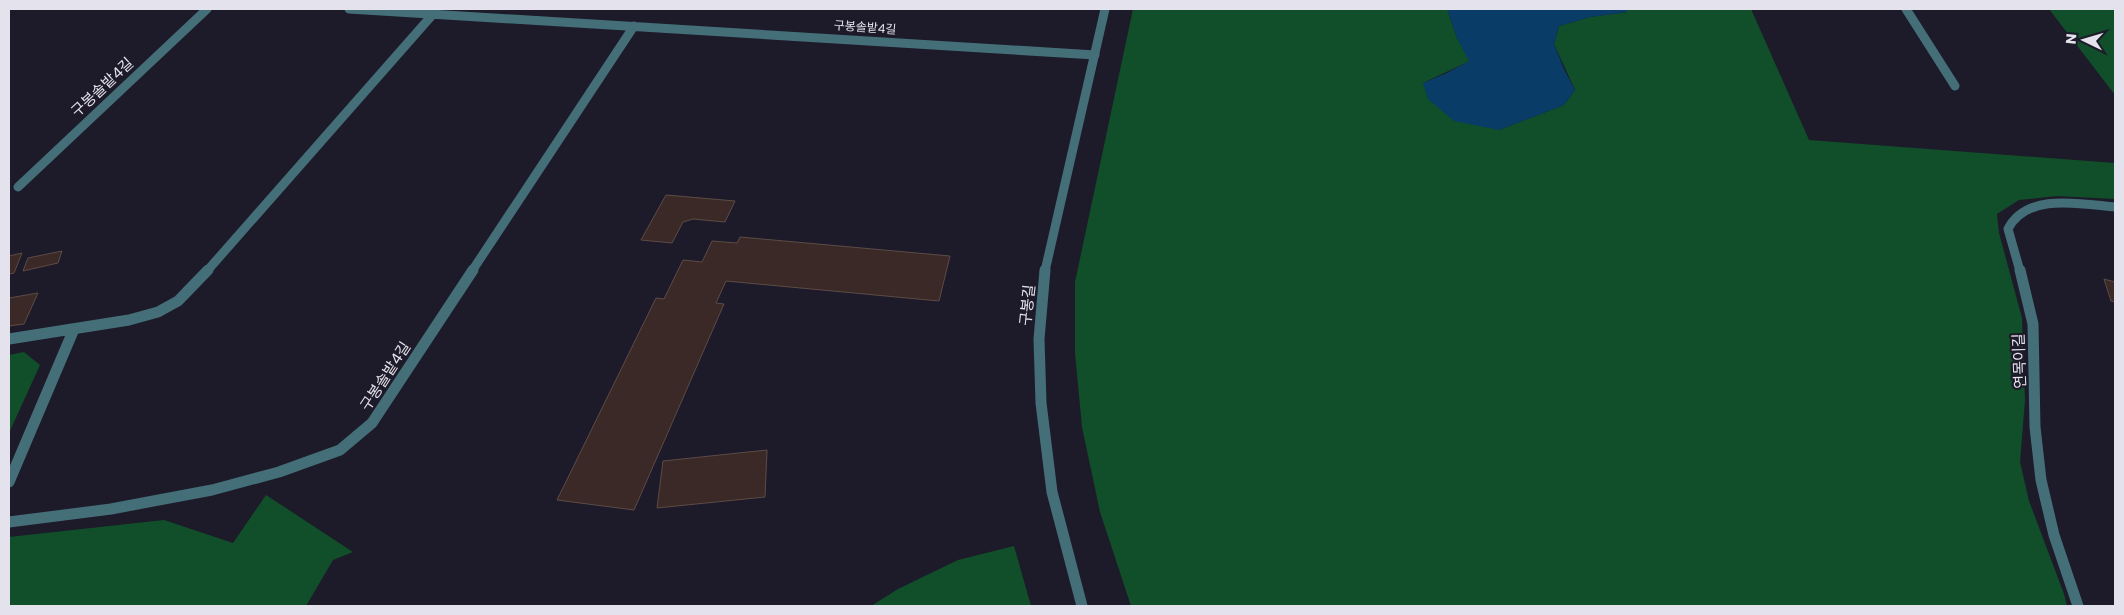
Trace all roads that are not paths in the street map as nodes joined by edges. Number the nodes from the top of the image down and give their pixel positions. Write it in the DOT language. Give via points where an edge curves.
graph roads {
  1 [pos="206,9"];
  2 [pos="349,9"];
  3 [pos="1105,9"];
  4 [pos="1906,9"];
  5 [pos="434,13"];
  6 [pos="634,26"];
  7 [pos="1095,55"];
  8 [pos="1955,86"];
  9 [pos="18,187"];
  10 [pos="2115,207"];
  11 [pos="74,328"];
  12 [pos="9,339"];
  13 [pos="9,482"];
  14 [pos="9,522"];
  15 [pos="1082,606"];
  16 [pos="2078,606"];
  1 -- 9 [label="street, 구봉솔밭4길"];
  2 -- 5 [label="street, 구봉솔밭4길"];
  3 -- 7 [label="street, 구봉길"];
  4 -- 8 [label="street"];
  5 -- 6 [label="street, 구봉솔밭4길"];
  5 -- 11 [label="street" via="178,301 158,312 129,320"];
  6 -- 7 [label="street, 구봉솔밭4길"];
  6 -- 14 [label="street, 구봉솔밭4길" via="372,423 356,438 321,458 235,486"];
  7 -- 15 [label="street, 구봉길" via="1046,262 1039,339 1041,403 1052,492"];
  10 -- 16 [label="street, 연목이길" via="2057,204 2028,208 2016,216 2008,229 2033,324 2037,459 2045,504"];
  11 -- 12 [label="street"];
  11 -- 13 [label="street"];
}
